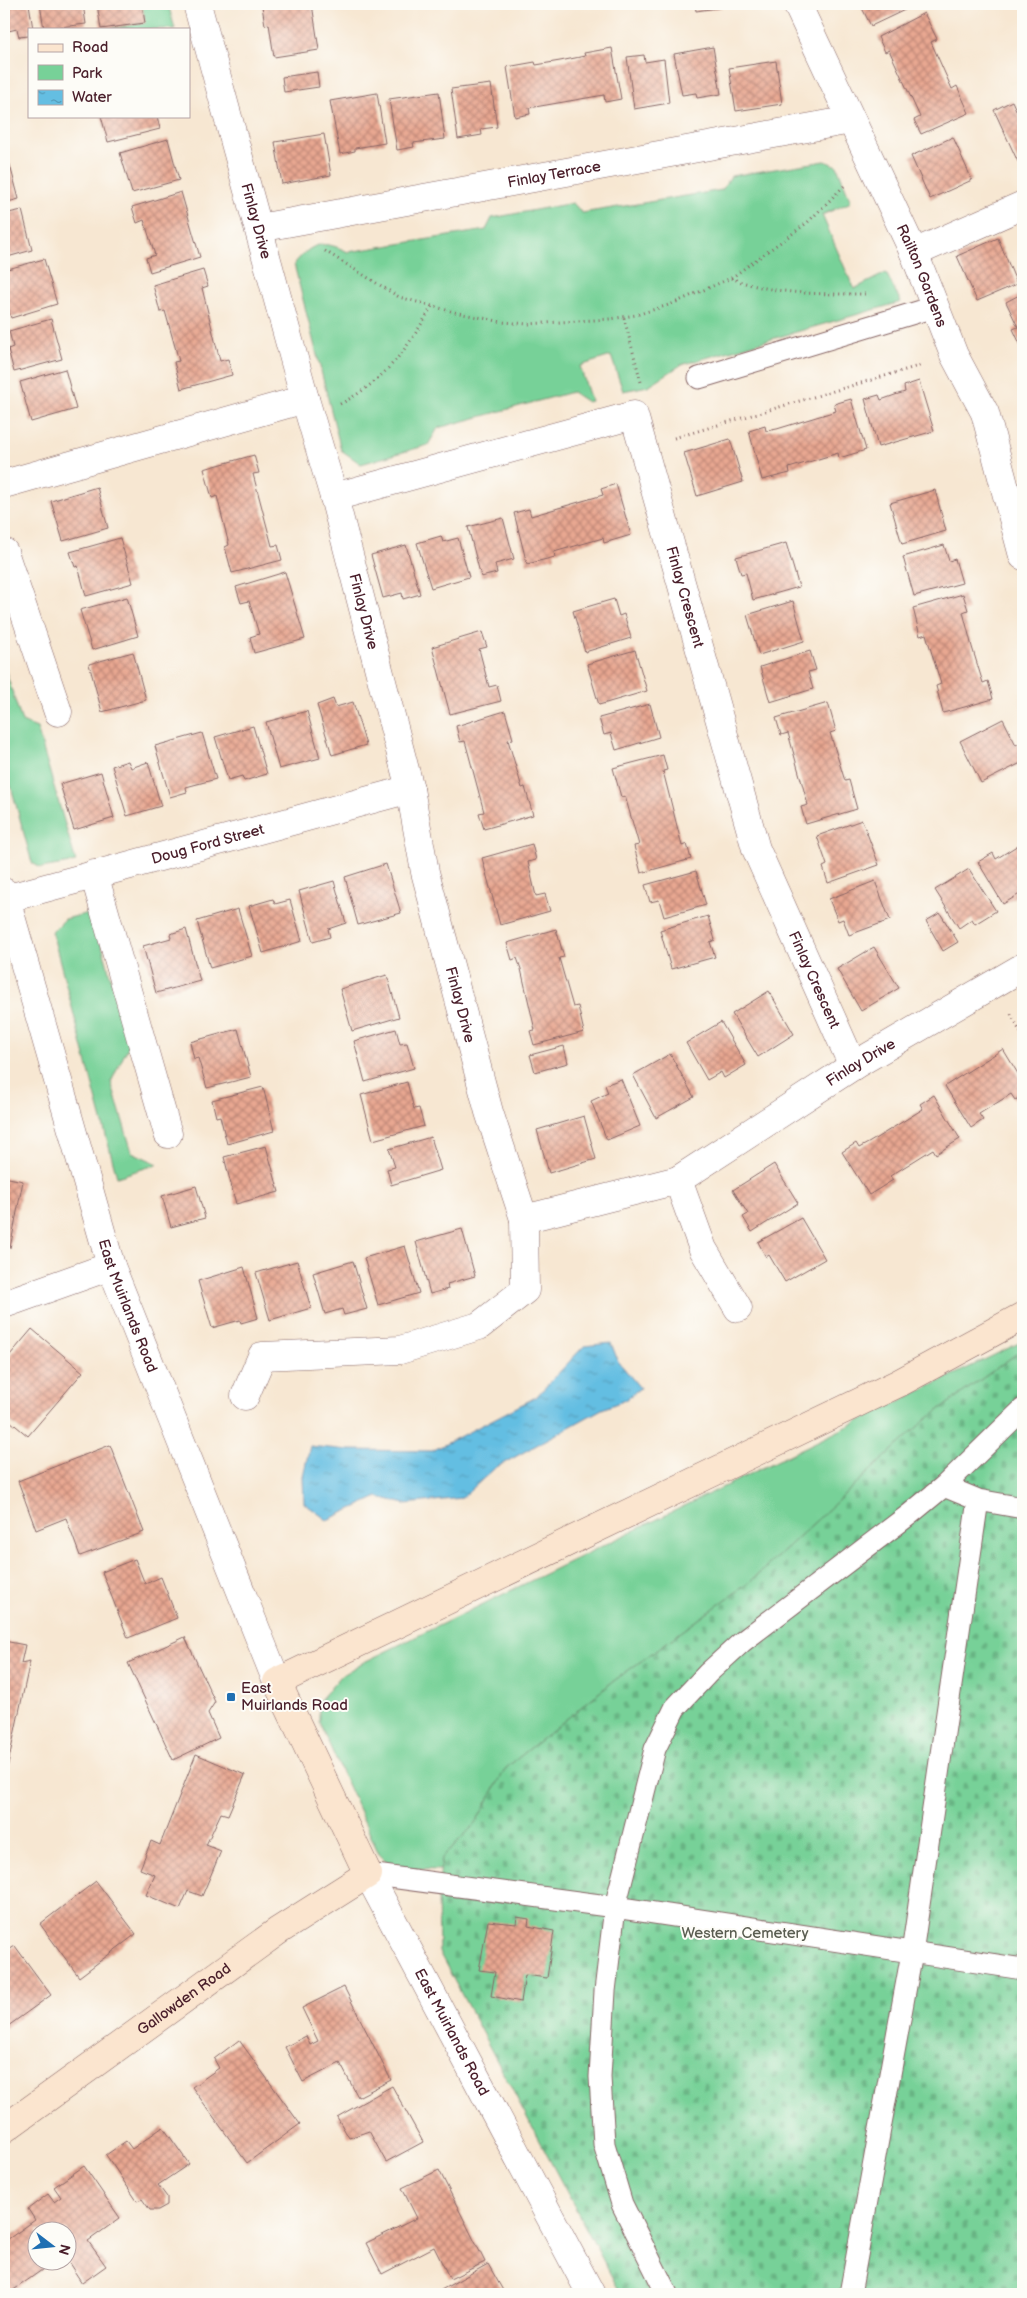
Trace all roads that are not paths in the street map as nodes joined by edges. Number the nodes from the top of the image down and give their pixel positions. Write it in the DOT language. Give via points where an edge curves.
graph roads {
  1 [pos="197,4"];
  2 [pos="797,4"];
  3 [pos="851,120"];
  4 [pos="1023,205"];
  5 [pos="259,228"];
  6 [pos="914,253"];
  7 [pos="934,307"];
  8 [pos="699,378"];
  9 [pos="307,406"];
  10 [pos="4,484"];
  11 [pos="334,497"];
  12 [pos="4,552"];
  13 [pos="1023,556"];
  14 [pos="58,712"];
  15 [pos="410,789"];
  16 [pos="94,874"];
  17 [pos="5,896"];
  18 [pos="1023,968"];
  19 [pos="854,1066"];
  20 [pos="168,1134"];
  21 [pos="678,1180"];
  22 [pos="524,1219"];
  23 [pos="111,1266"];
  24 [pos="4,1304"];
  25 [pos="738,1308"];
  26 [pos="1023,1316"];
  27 [pos="245,1396"];
  28 [pos="1023,1409"];
  29 [pos="944,1486"];
  30 [pos="978,1500"];
  31 [pos="1023,1508"];
  32 [pos="277,1682"];
  33 [pos="368,1874"];
  34 [pos="616,1907"];
  35 [pos="912,1952"];
  36 [pos="1023,1970"];
  37 [pos="4,2129"];
  38 [pos="591,2294"];
  39 [pos="667,2294"];
  40 [pos="850,2294"];
  1 -- 5 [label="street, Finlay Drive"];
  2 -- 3 [label="street, Railton Gardens"];
  3 -- 5 [label="street, Finlay Terrace"];
  3 -- 6 [label="street, Railton Gardens"];
  4 -- 6 [label="street"];
  5 -- 9 [label="street, Finlay Drive"];
  6 -- 7 [label="street, Railton Gardens"];
  7 -- 8 [label="lane"];
  7 -- 13 [label="street, Railton Gardens" via="954,355 985,413"];
  9 -- 10 [label="street"];
  9 -- 11 [label="street, Finlay Drive"];
  11 -- 15 [label="street, Finlay Drive"];
  11 -- 19 [label="street, Finlay Crescent" via="634,415 756,849"];
  12 -- 14 [label="street"];
  15 -- 16 [label="street, Doug Ford Street"];
  15 -- 22 [label="street, Finlay Drive" via="425,872 486,1102"];
  16 -- 17 [label="street, Doug Ford Street"];
  16 -- 20 [label="street"];
  17 -- 23 [label="street, East Muirlands Road"];
  18 -- 19 [label="street, Finlay Drive"];
  19 -- 21 [label="street, Finlay Drive"];
  21 -- 22 [label="street, Finlay Drive"];
  21 -- 25 [label="street" via="703,1249"];
  22 -- 27 [label="street, Finlay Drive" via="525,1290 480,1326 400,1350 262,1356"];
  23 -- 24 [label="street"];
  23 -- 32 [label="street, East Muirlands Road"];
  26 -- 32 [label="street" via="899,1383"];
  28 -- 29 [label="lane"];
  29 -- 30 [label="lane"];
  29 -- 34 [label="lane" via="742,1642 675,1708 655,1749"];
  30 -- 31 [label="lane"];
  30 -- 35 [label="lane"];
  32 -- 33 [label="street, East Muirlands Road"];
  33 -- 34 [label="lane"];
  33 -- 37 [label="street, Gallowden Road" via="278,1930"];
  33 -- 38 [label="street, East Muirlands Road"];
  34 -- 35 [label="lane"];
  34 -- 39 [label="lane" via="605,1991 600,2077 604,2144 622,2204"];
  35 -- 36 [label="lane"];
  35 -- 40 [label="lane"];
}
